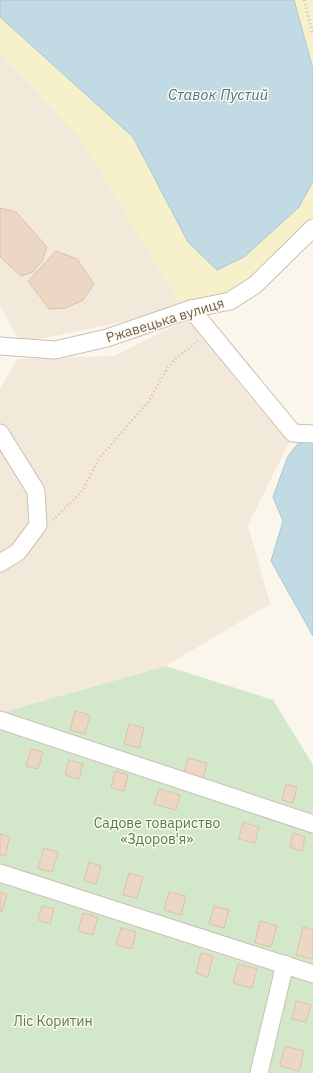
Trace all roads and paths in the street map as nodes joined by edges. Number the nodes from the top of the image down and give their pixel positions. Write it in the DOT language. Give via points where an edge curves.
graph roads {
  1 [pos="304,0"];
  2 [pos="313,35"];
  3 [pos="310,231"];
  4 [pos="191,310"];
  5 [pos="210,332"];
  6 [pos="0,343"];
  7 [pos="0,346"];
  8 [pos="0,433"];
  9 [pos="313,434"];
  10 [pos="38,525"];
  11 [pos="0,563"];
  12 [pos="0,720"];
  13 [pos="313,824"];
  14 [pos="0,873"];
  15 [pos="285,964"];
  16 [pos="313,974"];
  17 [pos="258,1073"];
  1 -- 2 [label="path"];
  3 -- 4 [label="street, Ржавецька вулиця" via="255,285 230,301"];
  4 -- 5 [label="street"];
  4 -- 7 [label="street, Ржавецька вулиця" via="107,338 55,350"];
  5 -- 9 [label="street" via="293,433"];
  5 -- 10 [label="path" via="171,364 148,402 98,460 83,490 62,513 46,525"];
  6 -- 7 [label="street"];
  8 -- 10 [label="street" via="36,491"];
  10 -- 11 [label="street" via="18,552"];
  12 -- 13 [label="street"];
  14 -- 15 [label="street"];
  15 -- 16 [label="street"];
  15 -- 17 [label="street"];
}
